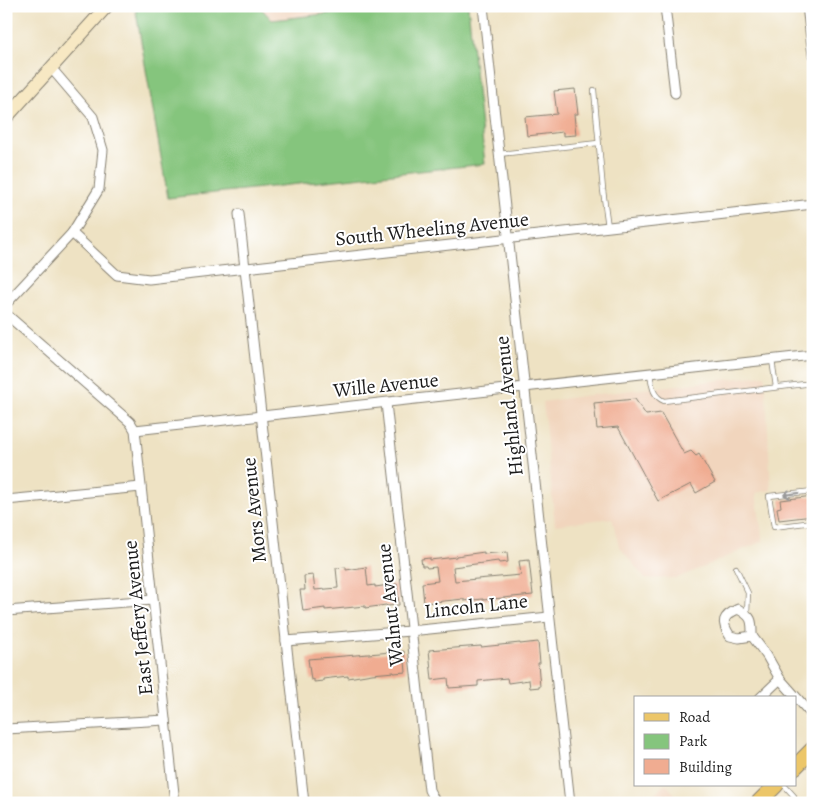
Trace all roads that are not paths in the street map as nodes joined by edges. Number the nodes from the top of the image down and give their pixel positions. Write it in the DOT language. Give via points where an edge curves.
graph roads {
  1 [pos="107,6"];
  2 [pos="483,6"];
  3 [pos="665,6"];
  4 [pos="807,6"];
  5 [pos="813,55"];
  6 [pos="52,69"];
  7 [pos="594,90"];
  8 [pos="675,93"];
  9 [pos="6,118"];
  10 [pos="598,143"];
  11 [pos="499,154"];
  12 [pos="813,204"];
  13 [pos="239,214"];
  14 [pos="608,227"];
  15 [pos="72,233"];
  16 [pos="508,238"];
  17 [pos="245,268"];
  18 [pos="6,304"];
  19 [pos="6,314"];
  20 [pos="813,355"];
  21 [pos="772,360"];
  22 [pos="650,373"];
  23 [pos="813,383"];
  24 [pos="524,387"];
  25 [pos="776,387"];
  26 [pos="386,403"];
  27 [pos="261,416"];
  28 [pos="135,430"];
  29 [pos="141,487"];
  30 [pos="813,491"];
  31 [pos="6,500"];
  32 [pos="813,522"];
  33 [pos="736,568"];
  34 [pos="153,600"];
  35 [pos="6,611"];
  36 [pos="747,613"];
  37 [pos="549,616"];
  38 [pos="410,630"];
  39 [pos="752,636"];
  40 [pos="286,642"];
  41 [pos="780,679"];
  42 [pos="762,696"];
  43 [pos="795,696"];
  44 [pos="796,697"];
  45 [pos="813,716"];
  46 [pos="166,720"];
  47 [pos="6,729"];
  48 [pos="813,750"];
  49 [pos="796,765"];
  50 [pos="775,786"];
  51 [pos="785,786"];
  52 [pos="794,796"];
  53 [pos="175,803"];
  54 [pos="304,803"];
  55 [pos="436,803"];
  56 [pos="570,803"];
  57 [pos="758,803"];
  1 -- 6 [label="main road"];
  2 -- 11 [label="street, Highland Avenue"];
  3 -- 8 [label="street"];
  4 -- 5 [label="street"];
  6 -- 9 [label="main road"];
  6 -- 15 [label="street" via="92,117 103,150 99,189"];
  7 -- 10 [label="lane"];
  10 -- 11 [label="lane"];
  10 -- 14 [label="lane"];
  11 -- 16 [label="street, Highland Avenue"];
  12 -- 14 [label="street, South Wheeling Avenue"];
  13 -- 17 [label="street, Mors Avenue"];
  14 -- 16 [label="street, South Wheeling Avenue"];
  15 -- 17 [label="street, South Wheeling Avenue" via="117,275 149,279"];
  15 -- 18 [label="street"];
  16 -- 17 [label="street, South Wheeling Avenue"];
  16 -- 24 [label="street, Highland Avenue"];
  17 -- 27 [label="street, Mors Avenue"];
  19 -- 28 [label="street" via="130,422"];
  20 -- 21 [label="street, Wille Avenue"];
  21 -- 22 [label="street, Wille Avenue"];
  21 -- 25 [label="lane"];
  22 -- 24 [label="street, Wille Avenue"];
  22 -- 25 [label="lane" via="652,390 664,401"];
  23 -- 25 [label="lane"];
  24 -- 26 [label="street, Wille Avenue"];
  24 -- 37 [label="street, Highland Avenue"];
  26 -- 27 [label="street, Wille Avenue"];
  26 -- 38 [label="street, Walnut Avenue"];
  27 -- 28 [label="street, Wille Avenue"];
  27 -- 40 [label="street, Mors Avenue"];
  28 -- 29 [label="street, East Jeffery Avenue"];
  29 -- 31 [label="street"];
  29 -- 34 [label="street, East Jeffery Avenue"];
  30 -- 32 [label="lane, one-way" via="769,496 774,527"];
  33 -- 36 [label="lane" via="748,593"];
  34 -- 35 [label="street"];
  34 -- 46 [label="street, East Jeffery Avenue"];
  36 -- 39 [label="street" via="752,622"];
  36 -- 39 [label="street" via="738,608 729,613 724,619 725,628 730,636"];
  37 -- 38 [label="street, Lincoln Lane"];
  37 -- 56 [label="street, Highland Avenue"];
  38 -- 40 [label="street, Lincoln Lane"];
  38 -- 55 [label="street, Walnut Avenue" via="429,790"];
  39 -- 41 [label="street"];
  40 -- 54 [label="street, Mors Avenue"];
  41 -- 42 [label="street"];
  41 -- 43 [label="street"];
  44 -- 45 [label="street"];
  46 -- 47 [label="street"];
  46 -- 53 [label="street, East Jeffery Avenue"];
  48 -- 49 [label="main road"];
  50 -- 57 [label="main road"];
  51 -- 52 [label="lane"];
}
